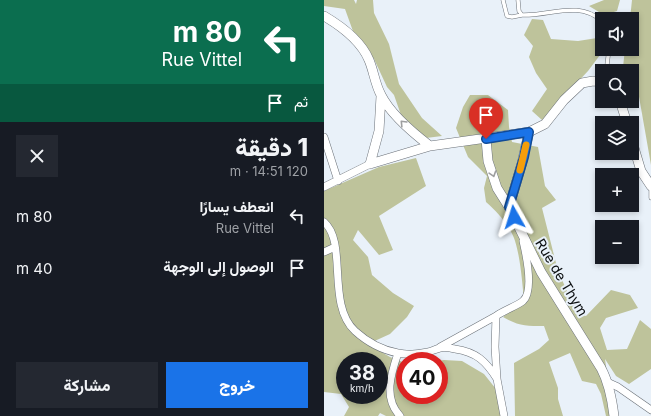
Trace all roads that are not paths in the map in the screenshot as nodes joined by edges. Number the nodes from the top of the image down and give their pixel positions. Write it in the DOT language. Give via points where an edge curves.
graph roads {
  1 [pos="503,0"];
  2 [pos="518,0"];
  3 [pos="522,15"];
  4 [pos="595,15"];
  5 [pos="324,16"];
  6 [pos="595,80"];
  7 [pos="381,96"];
  8 [pos="529,132"];
  9 [pos="324,137"];
  10 [pos="486,139"];
  11 [pos="430,146"];
  12 [pos="638,160"];
  13 [pos="370,164"];
  14 [pos="338,181"];
  15 [pos="651,186"];
  16 [pos="324,187"];
  17 [pos="651,189"];
  18 [pos="651,198"];
  19 [pos="509,207"];
  20 [pos="324,222"];
  21 [pos="523,238"];
  22 [pos="335,247"];
  23 [pos="324,252"];
  24 [pos="496,316"];
  25 [pos="439,348"];
  26 [pos="396,352"];
  27 [pos="429,352"];
  28 [pos="396,361"];
  29 [pos="497,379"];
  30 [pos="607,382"];
  31 [pos="651,410"];
  32 [pos="400,416"];
  33 [pos="504,416"];
  34 [pos="614,416"];
  1 -- 3 [label="lane" via="507,16"];
  2 -- 3 [label="lane"];
  3 -- 4 [label="lane" via="579,8"];
  5 -- 7 [label="street" via="340,26 369,60"];
  6 -- 8 [label="street" via="582,83 545,124"];
  11 -- 7 [label="street, one-way" via="403,123"];
  7 -- 13 [label="street" via="379,130"];
  8 -- 10 [label="street"];
  8 -- 19 [label="street"];
  9 -- 14 [label="street"];
  10 -- 11 [label="street"];
  10 -- 19 [label="street, Rue de Thym, one-way" via="488,161 497,188"];
  11 -- 13 [label="street"];
  12 -- 15 [label="street" via="641,171"];
  13 -- 14 [label="street"];
  14 -- 16 [label="street"];
  17 -- 18 [label="lane"];
  19 -- 21 [label="street, Rue de Thym"];
  20 -- 22 [label="street" via="331,231"];
  21 -- 24 [label="street" via="528,275 526,297"];
  21 -- 30 [label="street, Rue de Thym"];
  22 -- 23 [label="street"];
  22 -- 26 [label="street" via="340,300 350,324 369,342"];
  24 -- 25 [label="street"];
  24 -- 29 [label="street"];
  25 -- 27 [label="street"];
  25 -- 29 [label="street" via="475,354 487,364"];
  28 -- 32 [label="street" via="389,393 393,407"];
  29 -- 33 [label="street"];
  30 -- 31 [label="street"];
  30 -- 34 [label="street, Rue de Thym"];
}
